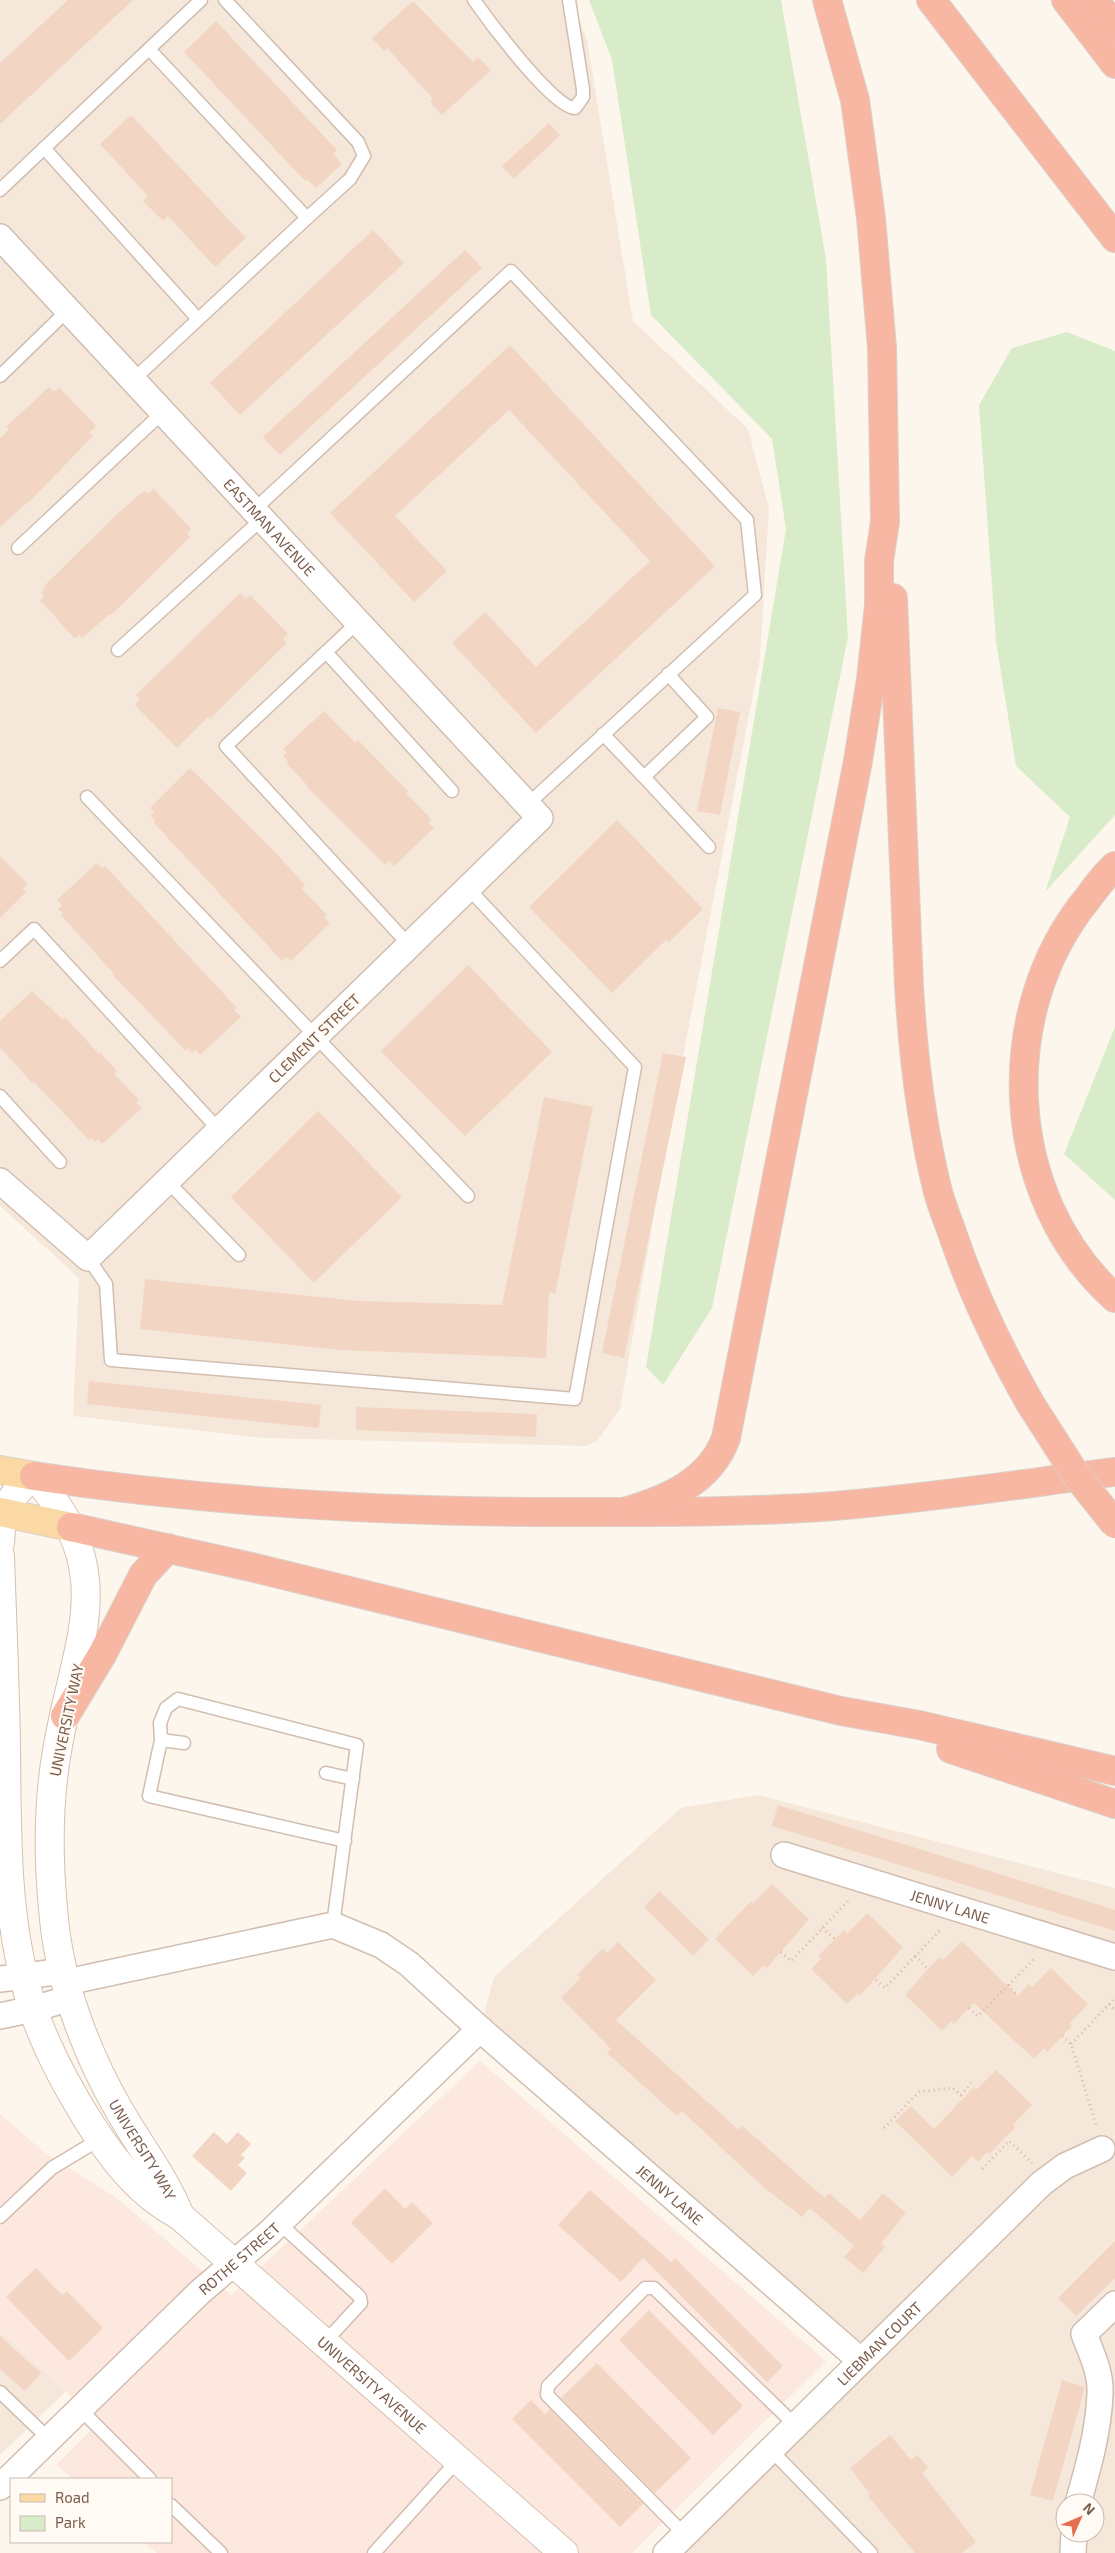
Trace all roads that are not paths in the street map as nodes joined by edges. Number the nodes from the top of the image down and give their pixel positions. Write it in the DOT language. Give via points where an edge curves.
graph roads {
  1 [pos="201,0"];
  2 [pos="225,0"];
  3 [pos="474,0"];
  4 [pos="569,0"];
  5 [pos="827,0"];
  6 [pos="931,0"];
  7 [pos="1066,0"];
  8 [pos="1094,0"];
  9 [pos="1115,26"];
  10 [pos="149,49"];
  11 [pos="1115,64"];
  12 [pos="44,148"];
  13 [pos="0,190"];
  14 [pos="307,218"];
  15 [pos="0,237"];
  16 [pos="1115,238"];
  17 [pos="68,310"];
  18 [pos="198,319"];
  19 [pos="0,376"];
  20 [pos="133,380"];
  21 [pos="163,412"];
  22 [pos="258,514"];
  23 [pos="885,522"];
  24 [pos="18,548"];
  25 [pos="358,622"];
  26 [pos="118,650"];
  27 [pos="326,652"];
  28 [pos="668,674"];
  29 [pos="603,734"];
  30 [pos="644,778"];
  31 [pos="452,791"];
  32 [pos="87,797"];
  33 [pos="534,811"];
  34 [pos="709,847"];
  35 [pos="1115,866"];
  36 [pos="468,888"];
  37 [pos="409,945"];
  38 [pos="0,961"];
  39 [pos="316,1036"];
  40 [pos="0,1096"];
  41 [pos="219,1130"];
  42 [pos="60,1162"];
  43 [pos="0,1180"];
  44 [pos="166,1181"];
  45 [pos="468,1196"];
  46 [pos="239,1255"];
  47 [pos="88,1258"];
  48 [pos="1115,1298"];
  49 [pos="0,1470"];
  50 [pos="1115,1472"];
  51 [pos="34,1476"];
  52 [pos="2,1512"];
  53 [pos="624,1512"];
  54 [pos="1115,1524"];
  55 [pos="71,1527"];
  56 [pos="0,1543"];
  57 [pos="168,1548"];
  58 [pos="0,1556"];
  59 [pos="841,1711"];
  60 [pos="65,1716"];
  61 [pos="161,1740"];
  62 [pos="184,1743"];
  63 [pos="1115,1771"];
  64 [pos="326,1773"];
  65 [pos="353,1779"];
  66 [pos="1115,1804"];
  67 [pos="345,1841"];
  68 [pos="784,1855"];
  69 [pos="333,1924"];
  70 [pos="1115,1957"];
  71 [pos="12,1977"];
  72 [pos="67,1984"];
  73 [pos="33,2009"];
  74 [pos="0,2016"];
  75 [pos="480,2029"];
  76 [pos="100,2139"];
  77 [pos="1109,2144"];
  78 [pos="180,2216"];
  79 [pos="0,2217"];
  80 [pos="279,2223"];
  81 [pos="233,2263"];
  82 [pos="1115,2304"];
  83 [pos="324,2343"];
  84 [pos="860,2360"];
  85 [pos="0,2392"];
  86 [pos="80,2409"];
  87 [pos="795,2425"];
  88 [pos="49,2439"];
  89 [pos="771,2450"];
  90 [pos="458,2460"];
  91 [pos="149,2478"];
  92 [pos="0,2486"];
  93 [pos="1081,2493"];
  94 [pos="172,2506"];
  95 [pos="684,2535"];
  96 [pos="221,2553"];
  97 [pos="374,2553"];
  98 [pos="564,2553"];
  99 [pos="666,2553"];
  100 [pos="870,2553"];
  1 -- 10 [label="lane"];
  2 -- 14 [label="lane" via="358,142 364,156 350,179"];
  3 -- 4 [label="lane" via="494,29 556,100 576,108 583,89"];
  5 -- 23 [label="highway" via="855,100 871,218 882,348"];
  6 -- 16 [label="highway"];
  7 -- 11 [label="highway"];
  8 -- 9 [label="highway"];
  10 -- 12 [label="lane"];
  10 -- 14 [label="lane"];
  12 -- 13 [label="lane"];
  12 -- 18 [label="lane"];
  14 -- 18 [label="lane"];
  15 -- 17 [label="street, EASTMAN AVENUE"];
  17 -- 19 [label="lane"];
  17 -- 20 [label="street, EASTMAN AVENUE"];
  18 -- 20 [label="lane"];
  20 -- 21 [label="street, EASTMAN AVENUE"];
  21 -- 22 [label="street, EASTMAN AVENUE"];
  21 -- 24 [label="lane"];
  22 -- 25 [label="street, EASTMAN AVENUE"];
  22 -- 26 [label="lane"];
  22 -- 28 [label="lane" via="511,271 747,520 755,595"];
  23 -- 53 [label="highway" via="879,561 871,679 858,760 729,1430 716,1459 693,1482 670,1495"];
  23 -- 54 [label="highway, bridge" via="892,558 913,1047 939,1193 972,1291 1002,1353 1076,1475"];
  25 -- 27 [label="lane"];
  25 -- 33 [label="street, EASTMAN AVENUE"];
  27 -- 31 [label="lane"];
  27 -- 37 [label="lane" via="226,746"];
  28 -- 29 [label="lane"];
  28 -- 30 [label="lane" via="707,717"];
  29 -- 30 [label="lane"];
  29 -- 33 [label="lane"];
  30 -- 34 [label="lane"];
  32 -- 39 [label="lane"];
  33 -- 36 [label="street, CLEMENT STREET"];
  35 -- 48 [label="highway" via="1067,925 1040,981 1026,1035 1023,1079 1027,1132 1042,1187 1077,1256"];
  36 -- 37 [label="street, CLEMENT STREET"];
  36 -- 47 [label="lane" via="635,1067 575,1399 111,1360 106,1284"];
  37 -- 39 [label="street, CLEMENT STREET"];
  38 -- 41 [label="lane" via="34,929"];
  39 -- 41 [label="street, CLEMENT STREET"];
  39 -- 45 [label="lane"];
  40 -- 42 [label="lane"];
  41 -- 44 [label="street, CLEMENT STREET"];
  43 -- 47 [label="street"];
  44 -- 46 [label="lane"];
  44 -- 47 [label="street, CLEMENT STREET"];
  49 -- 51 [label="main road"];
  50 -- 53 [label="highway" via="832,1506"];
  51 -- 52 [label="main road" via="11,1496"];
  51 -- 53 [label="highway" via="192,1494 350,1506 489,1512"];
  51 -- 55 [label="main road, UNIVERSITY WAY"];
  52 -- 55 [label="main road"];
  52 -- 56 [label="main road"];
  55 -- 57 [label="highway"];
  55 -- 60 [label="main road, UNIVERSITY WAY" via="84,1566 86,1611"];
  57 -- 59 [label="highway"];
  57 -- 60 [label="highway" via="143,1576 103,1653"];
  58 -- 71 [label="main road, UNIVERSITY WAY"];
  59 -- 63 [label="highway" via="919,1725"];
  59 -- 66 [label="highway"];
  60 -- 72 [label="main road, UNIVERSITY WAY" via="53,1779 50,1843 53,1911"];
  61 -- 62 [label="lane"];
  61 -- 65 [label="lane" via="160,1723 166,1708 178,1699 357,1745"];
  61 -- 67 [label="lane" via="149,1796"];
  64 -- 65 [label="lane"];
  65 -- 67 [label="lane"];
  67 -- 69 [label="lane"];
  68 -- 70 [label="street, JENNY LANE"];
  69 -- 72 [label="street"];
  69 -- 75 [label="street, JENNY LANE" via="382,1945 409,1964"];
  71 -- 72 [label="street"];
  71 -- 73 [label="main road, UNIVERSITY WAY"];
  72 -- 73 [label="street"];
  72 -- 78 [label="main road, UNIVERSITY WAY" via="82,2033 102,2078 165,2184"];
  73 -- 74 [label="street"];
  73 -- 76 [label="main road, UNIVERSITY WAY" via="64,2078"];
  75 -- 80 [label="street, ROTHE STREET"];
  75 -- 84 [label="street, JENNY LANE"];
  76 -- 78 [label="main road, UNIVERSITY WAY" via="138,2187 158,2204"];
  76 -- 79 [label="lane" via="52,2168"];
  77 -- 84 [label="street, LIEBMAN COURT" via="1065,2166 1048,2179"];
  78 -- 81 [label="main road, UNIVERSITY AVENUE"];
  80 -- 81 [label="street, ROTHE STREET"];
  80 -- 83 [label="lane" via="360,2297 361,2303"];
  81 -- 83 [label="main road, UNIVERSITY AVENUE"];
  81 -- 86 [label="street, ROTHE STREET"];
  82 -- 93 [label="street" via="1084,2334 1096,2363 1100,2392 1092,2456"];
  83 -- 90 [label="main road, UNIVERSITY AVENUE"];
  84 -- 87 [label="street, LIEBMAN COURT"];
  85 -- 88 [label="lane"];
  86 -- 88 [label="street, ROTHE STREET"];
  86 -- 91 [label="lane"];
  87 -- 89 [label="street, LIEBMAN COURT"];
  87 -- 95 [label="lane" via="654,2288 645,2288 548,2386 547,2395"];
  88 -- 92 [label="street, ROTHE STREET"];
  89 -- 95 [label="street, LIEBMAN COURT"];
  89 -- 100 [label="lane"];
  90 -- 97 [label="lane"];
  90 -- 98 [label="main road, UNIVERSITY AVENUE"];
  94 -- 96 [label="lane"];
  95 -- 99 [label="street, LIEBMAN COURT"];
}
